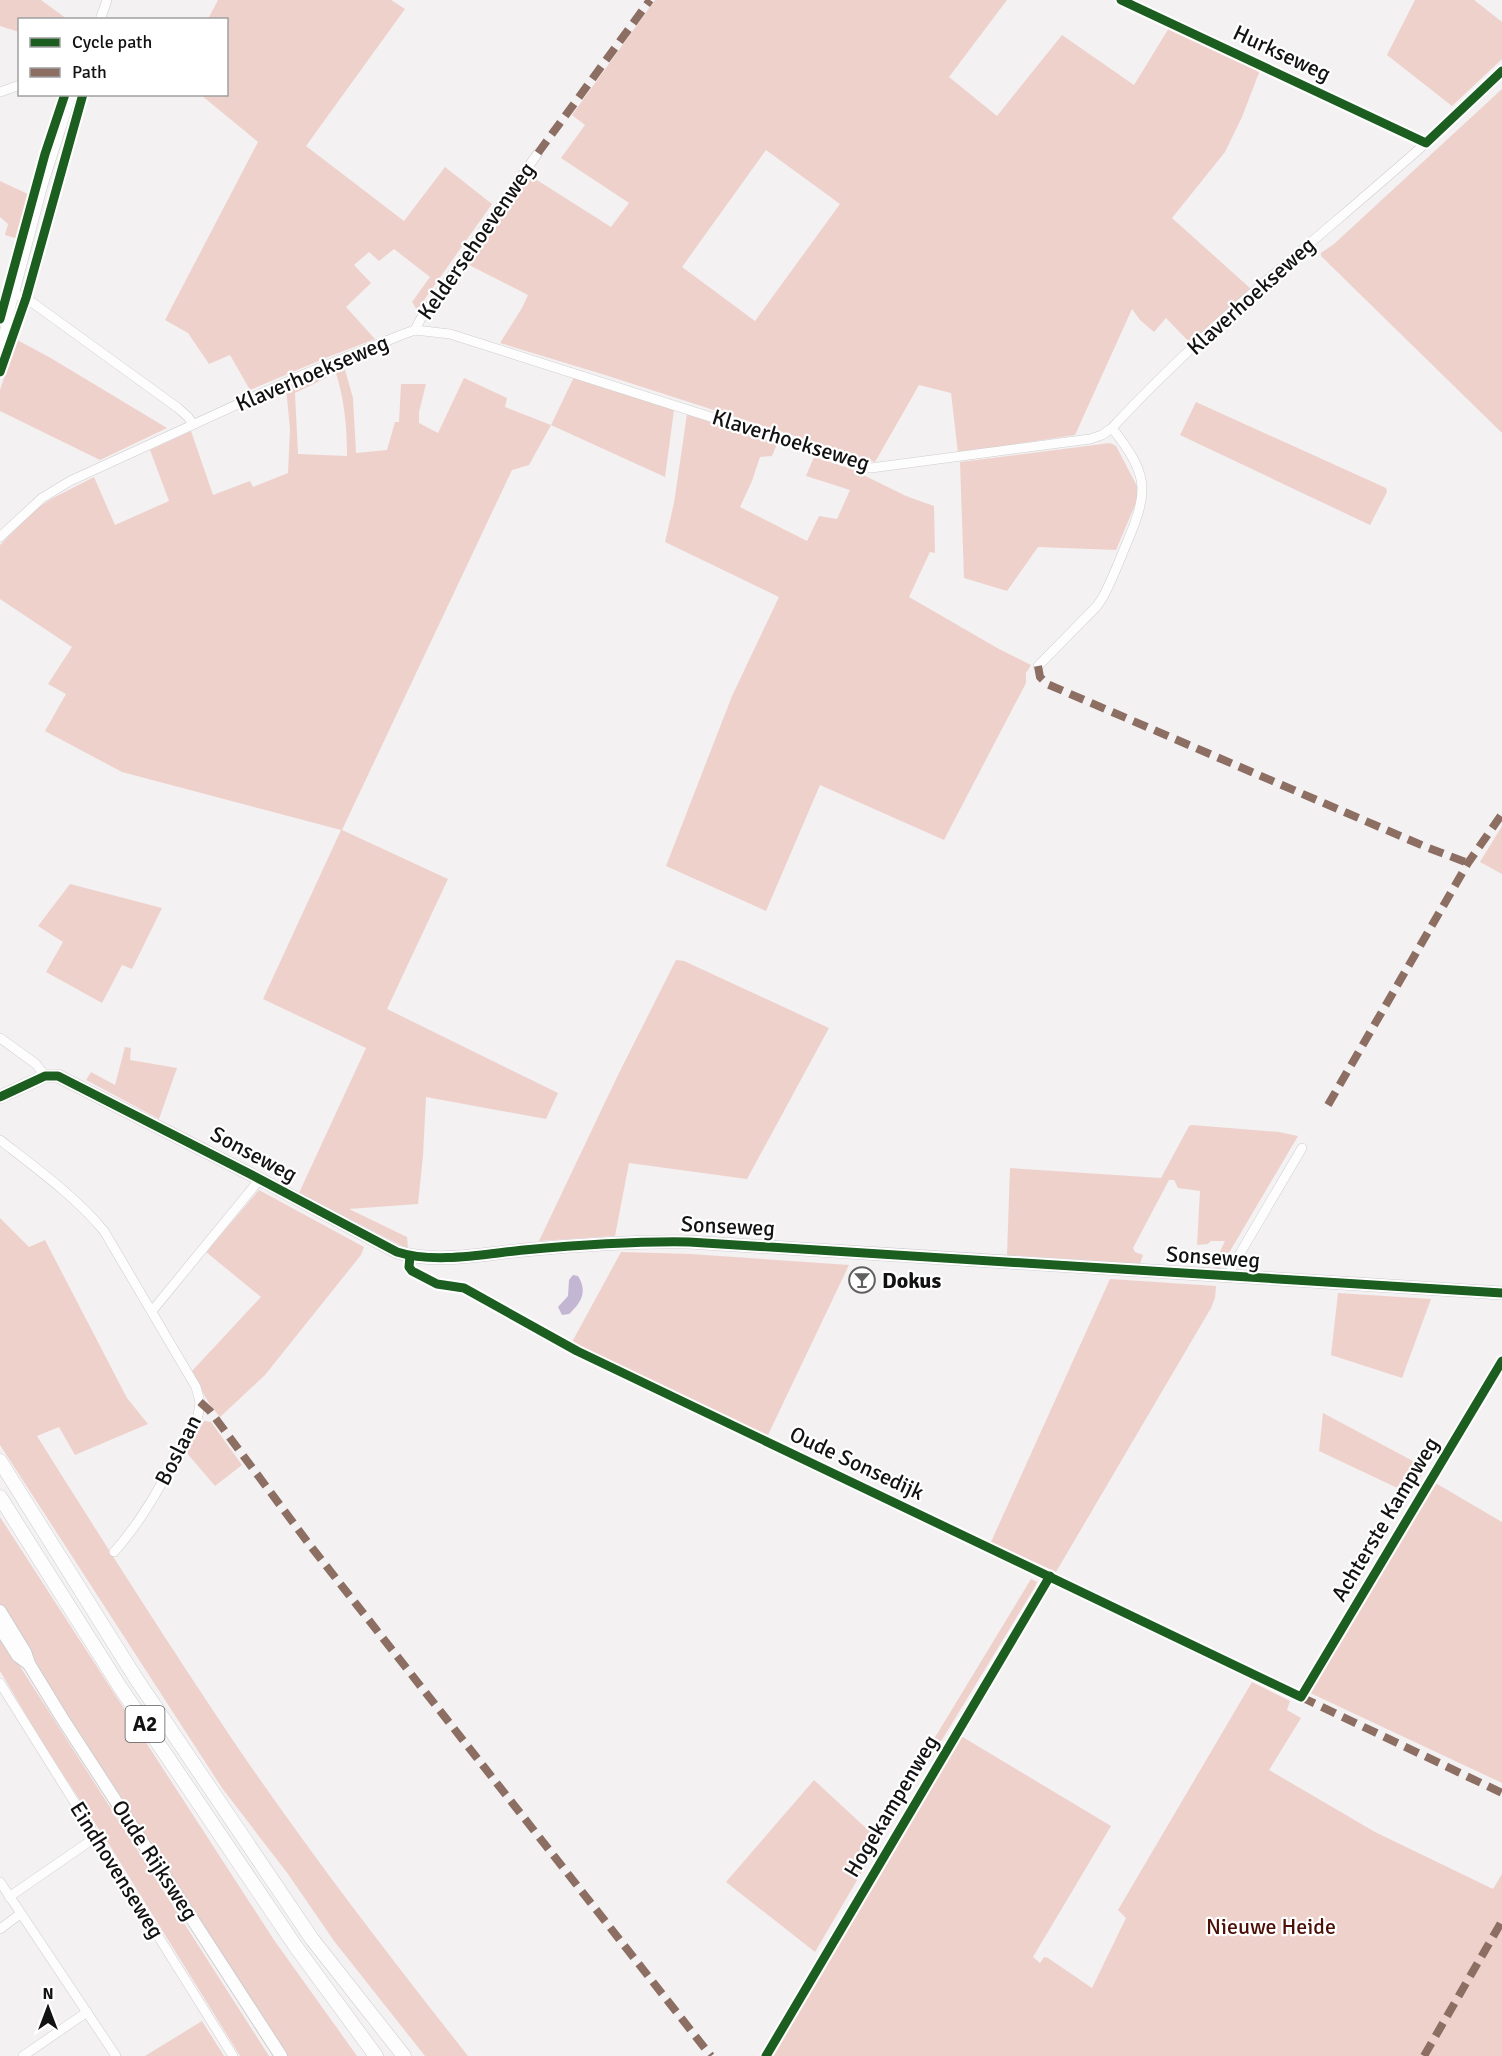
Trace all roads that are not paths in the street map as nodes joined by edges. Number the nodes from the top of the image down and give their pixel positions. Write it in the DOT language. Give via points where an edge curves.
graph roads {
  1 [pos="107,0"];
  2 [pos="1121,0"];
  3 [pos="101,18"];
  4 [pos="1502,71"];
  5 [pos="18,86"];
  6 [pos="0,92"];
  7 [pos="71,96"];
  8 [pos="1426,143"];
  9 [pos="538,153"];
  10 [pos="14,294"];
  11 [pos="415,330"];
  12 [pos="0,348"];
  13 [pos="193,424"];
  14 [pos="1112,429"];
  15 [pos="0,537"];
  16 [pos="1038,666"];
  17 [pos="0,1038"];
  18 [pos="45,1076"];
  19 [pos="0,1097"];
  20 [pos="0,1140"];
  21 [pos="1302,1148"];
  22 [pos="261,1179"];
  23 [pos="1229,1277"];
  24 [pos="1502,1293"];
  25 [pos="152,1311"];
  26 [pos="0,1461"];
  27 [pos="0,1497"];
  28 [pos="114,1552"];
  29 [pos="0,1611"];
  30 [pos="0,1628"];
  31 [pos="28,1664"];
  32 [pos="0,1683"];
  33 [pos="96,1837"];
  34 [pos="0,1882"];
  35 [pos="9,1897"];
  36 [pos="20,1914"];
  37 [pos="0,1929"];
  38 [pos="87,2012"];
  39 [pos="23,2056"];
  40 [pos="116,2056"];
  41 [pos="233,2056"];
  42 [pos="281,2056"];
  43 [pos="376,2056"];
  44 [pos="404,2056"];
  1 -- 3 [label="street"];
  2 -- 8 [label="street, Hurkseweg"];
  4 -- 8 [label="street, Klaverhoekseweg"];
  5 -- 6 [label="street"];
  7 -- 10 [label="street"];
  8 -- 14 [label="street, Klaverhoekseweg" via="1205,336"];
  9 -- 11 [label="street, Keldersehoevenweg"];
  10 -- 12 [label="street"];
  10 -- 13 [label="street" via="26,298 169,401"];
  11 -- 13 [label="street, Klaverhoekseweg"];
  11 -- 14 [label="street, Klaverhoekseweg" via="450,334 871,468 1090,439"];
  13 -- 15 [label="street, Klaverhoekseweg" via="53,490"];
  14 -- 16 [label="street" via="1141,477 1139,513 1103,597"];
  17 -- 18 [label="street, Sonseweg" via="36,1064"];
  18 -- 19 [label="main road"];
  18 -- 22 [label="main road, Sonseweg" via="58,1076"];
  20 -- 25 [label="street, Boslaan" via="92,1217"];
  21 -- 23 [label="street"];
  22 -- 23 [label="main road, Sonseweg" via="397,1252 424,1258 616,1242 689,1242"];
  22 -- 25 [label="street"];
  23 -- 24 [label="main road, Sonseweg"];
  25 -- 28 [label="street, Boslaan" via="196,1387 198,1416 158,1491 133,1531"];
  26 -- 44 [label="highway, A2" via="135,1677 312,1939"];
  27 -- 43 [label="highway, A2" via="126,1697 296,1947"];
  29 -- 31 [label="main road, Oude Rijksweg"];
  30 -- 31 [label="main road, Oude Rijksweg"];
  31 -- 42 [label="main road, Oude Rijksweg"];
  32 -- 33 [label="street, Eindhovenseweg"];
  33 -- 35 [label="street"];
  33 -- 41 [label="street, Eindhovenseweg"];
  34 -- 35 [label="street"];
  35 -- 36 [label="street"];
  36 -- 37 [label="street"];
  36 -- 38 [label="street"];
  38 -- 39 [label="street"];
  38 -- 40 [label="street"];
}
